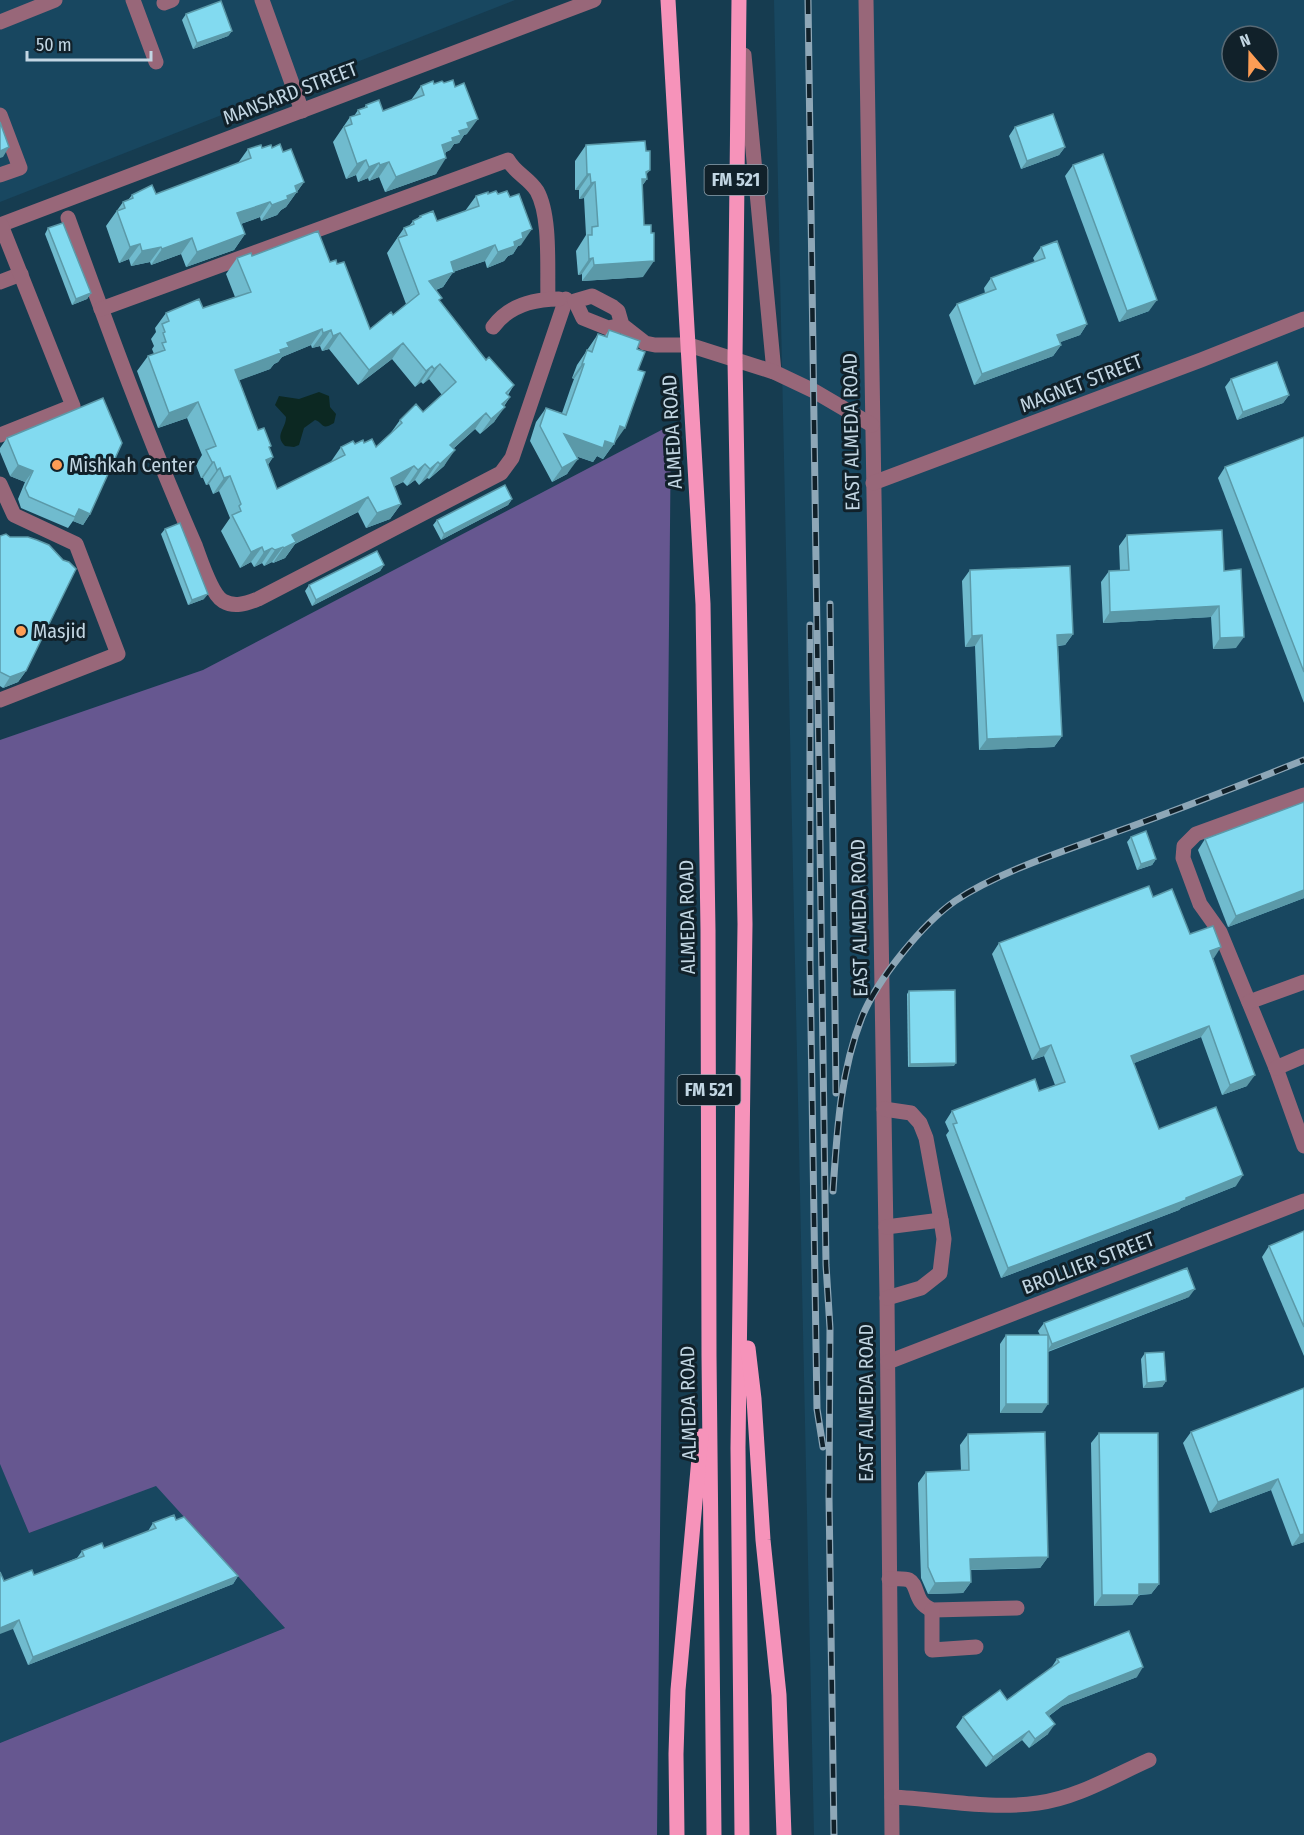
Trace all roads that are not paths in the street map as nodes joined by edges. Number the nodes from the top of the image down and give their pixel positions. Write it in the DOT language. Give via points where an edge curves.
graph roads {
  1 [pos="55,0"];
  2 [pos="133,0"];
  3 [pos="262,0"];
  4 [pos="594,0"];
  5 [pos="668,0"];
  6 [pos="866,0"];
  7 [pos="740,8"];
  8 [pos="0,22"];
  9 [pos="156,62"];
  10 [pos="302,111"];
  11 [pos="0,115"];
  12 [pos="0,175"];
  13 [pos="68,218"];
  14 [pos="1,225"];
  15 [pos="21,274"];
  16 [pos="0,282"];
  17 [pos="548,299"];
  18 [pos="570,300"];
  19 [pos="101,309"];
  20 [pos="1304,319"];
  21 [pos="622,325"];
  22 [pos="493,327"];
  23 [pos="689,345"];
  24 [pos="735,360"];
  25 [pos="774,372"];
  26 [pos="872,425"];
  27 [pos="0,435"];
  28 [pos="873,483"];
  29 [pos="0,484"];
  30 [pos="4,504"];
  31 [pos="0,700"];
  32 [pos="1304,795"];
  33 [pos="1304,982"];
  34 [pos="1249,1002"];
  35 [pos="1304,1056"];
  36 [pos="1276,1068"];
  37 [pos="884,1109"];
  38 [pos="1304,1146"];
  39 [pos="1304,1201"];
  40 [pos="940,1220"];
  41 [pos="886,1227"];
  42 [pos="741,1288"];
  43 [pos="887,1298"];
  44 [pos="709,1355"];
  45 [pos="888,1362"];
  46 [pos="889,1579"];
  47 [pos="1017,1608"];
  48 [pos="932,1610"];
  49 [pos="976,1647"];
  50 [pos="1149,1760"];
  51 [pos="892,1797"];
  52 [pos="677,1835"];
  53 [pos="714,1835"];
  54 [pos="742,1835"];
  55 [pos="784,1835"];
  56 [pos="892,1835"];
  1 -- 8 [label="street"];
  2 -- 9 [label="street"];
  3 -- 10 [label="street"];
  4 -- 10 [label="street, MANSARD STREET"];
  5 -- 23 [label="main road, ALMEDA ROAD / FM 521"];
  6 -- 26 [label="street, EAST ALMEDA ROAD"];
  7 -- 24 [label="main road, FM 521"];
  7 -- 25 [label="street"];
  10 -- 14 [label="street, MANSARD STREET"];
  11 -- 12 [label="street" via="20,168"];
  13 -- 19 [label="street"];
  14 -- 15 [label="street"];
  15 -- 16 [label="street"];
  15 -- 27 [label="street" via="73,406"];
  17 -- 18 [label="street"];
  17 -- 19 [label="street" via="543,206 533,186 508,160"];
  17 -- 22 [label="street" via="516,306"];
  18 -- 19 [label="street" via="512,458 501,473 243,605 224,601 214,591"];
  18 -- 21 [label="street" via="582,318 608,328"];
  18 -- 21 [label="street" via="592,296 603,301 618,311"];
  20 -- 28 [label="street, MAGNET STREET"];
  21 -- 23 [label="street" via="649,345"];
  23 -- 24 [label="street"];
  23 -- 44 [label="main road, ALMEDA ROAD / FM 521" via="703,615"];
  24 -- 25 [label="street"];
  24 -- 42 [label="main road, FM 521" via="745,924"];
  25 -- 26 [label="street"];
  26 -- 28 [label="street, EAST ALMEDA ROAD"];
  28 -- 37 [label="street, EAST ALMEDA ROAD"];
  29 -- 30 [label="street"];
  30 -- 31 [label="street" via="14,515 76,544 118,654"];
  32 -- 34 [label="street" via="1196,834 1184,846 1183,858 1200,904 1221,932"];
  33 -- 34 [label="street"];
  34 -- 36 [label="street"];
  35 -- 36 [label="street"];
  36 -- 38 [label="street"];
  37 -- 40 [label="street" via="911,1113 920,1123"];
  37 -- 41 [label="street, EAST ALMEDA ROAD"];
  39 -- 45 [label="street, BROLLIER STREET"];
  40 -- 41 [label="street"];
  40 -- 43 [label="street" via="944,1239 940,1273 921,1288"];
  41 -- 43 [label="street, EAST ALMEDA ROAD"];
  42 -- 54 [label="main road, FM 521" via="738,1507"];
  42 -- 55 [label="main road" via="779,1695"];
  43 -- 45 [label="street, EAST ALMEDA ROAD"];
  44 -- 52 [label="main road" via="678,1690"];
  44 -- 53 [label="main road, ALMEDA ROAD / FM 521"];
  45 -- 46 [label="street, EAST ALMEDA ROAD"];
  46 -- 48 [label="street" via="909,1580 919,1602"];
  46 -- 51 [label="street, EAST ALMEDA ROAD"];
  47 -- 48 [label="street"];
  48 -- 49 [label="street" via="932,1650"];
  50 -- 51 [label="street" via="1070,1796 1038,1803 972,1805"];
  51 -- 56 [label="street, EAST ALMEDA ROAD"];
}
